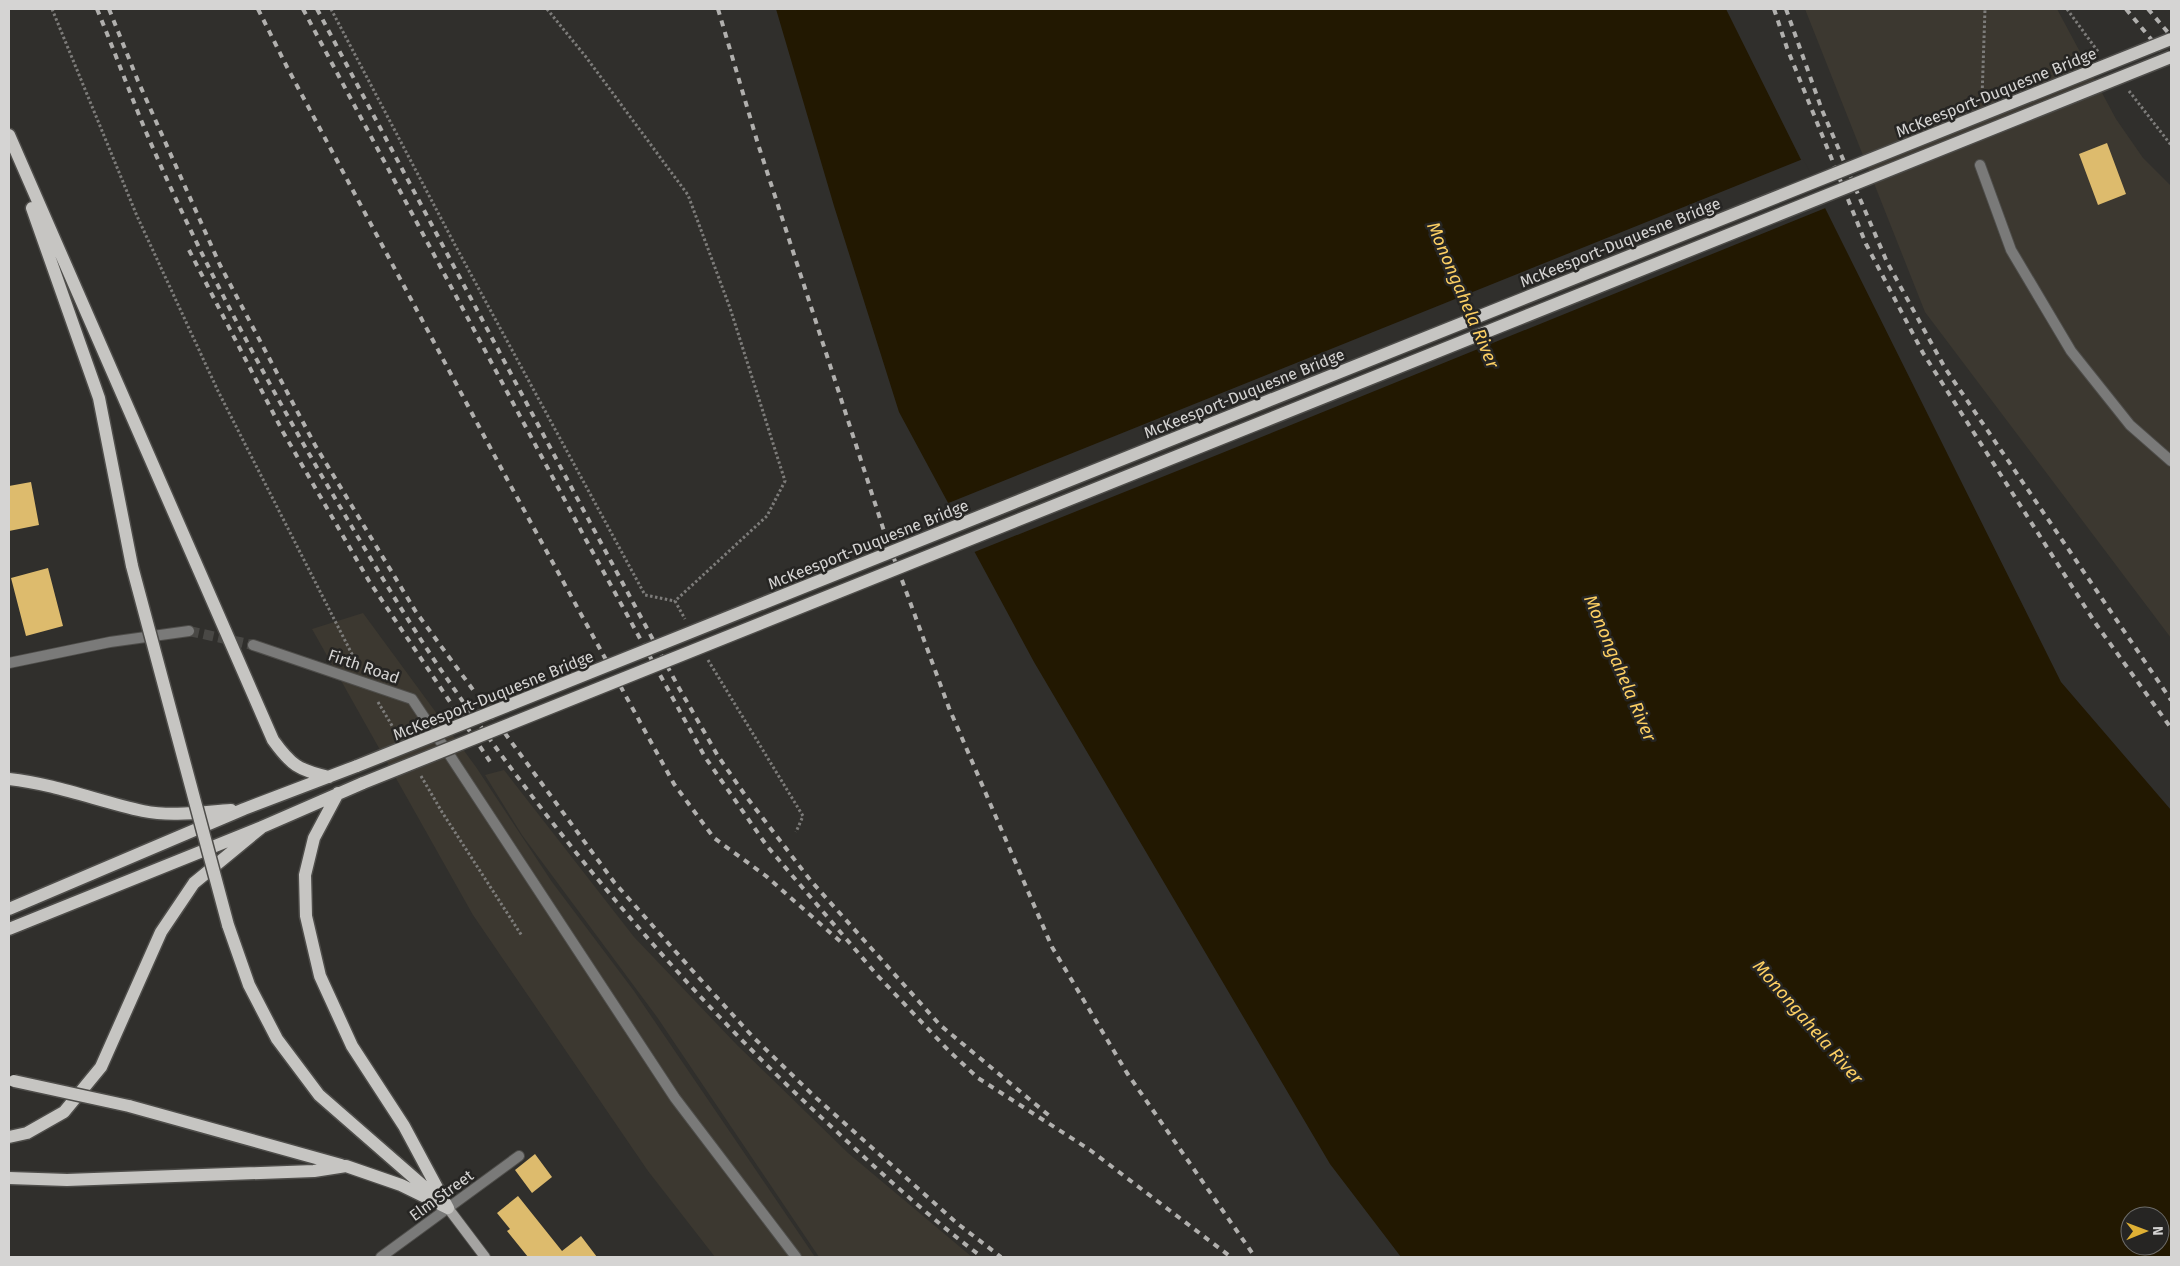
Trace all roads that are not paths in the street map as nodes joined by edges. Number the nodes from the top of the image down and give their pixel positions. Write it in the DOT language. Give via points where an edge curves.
graph roads {
  1 [pos="2171,39"];
  2 [pos="2171,57"];
  3 [pos="9,135"];
  4 [pos="9,141"];
  5 [pos="1980,165"];
  6 [pos="2171,461"];
  7 [pos="189,631"];
  8 [pos="253,645"];
  9 [pos="9,663"];
  10 [pos="329,777"];
  11 [pos="9,779"];
  12 [pos="338,793"];
  13 [pos="244,809"];
  14 [pos="262,827"];
  15 [pos="9,909"];
  16 [pos="9,929"];
  17 [pos="12,1080"];
  18 [pos="9,1137"];
  19 [pos="519,1156"];
  20 [pos="346,1166"];
  21 [pos="9,1178"];
  22 [pos="448,1208"];
  23 [pos="382,1257"];
  24 [pos="485,1257"];
  25 [pos="796,1257"];
  1 -- 10 [label="main road, McKeesport-Duquesne Bridge, bridge"];
  2 -- 12 [label="main road, McKeesport-Duquesne Bridge, bridge"];
  3 -- 10 [label="main road" via="273,740 289,761 309,773"];
  4 -- 22 [label="main road, bridge" via="99,398 132,566 228,925 249,985 277,1038 319,1095"];
  5 -- 6 [label="street" via="2011,250 2071,351 2130,425"];
  7 -- 9 [label="street" via="110,642"];
  8 -- 25 [label="street, Firth Road" via="412,699 675,1098"];
  10 -- 13 [label="main road, McKeesport-Duquesne Bridge"];
  11 -- 13 [label="main road" via="38,782 145,811 180,814"];
  12 -- 14 [label="main road, McKeesport-Duquesne Bridge"];
  12 -- 22 [label="main road" via="314,838 305,875 306,916 320,976 352,1046 404,1126"];
  13 -- 15 [label="main road"];
  14 -- 16 [label="main road"];
  14 -- 18 [label="main road" via="220,860 188,891 161,932 101,1067 64,1112 27,1133"];
  17 -- 20 [label="main road, bridge" via="129,1106"];
  19 -- 22 [label="street, Elm Street"];
  20 -- 21 [label="main road" via="67,1180"];
  20 -- 22 [label="main road" via="401,1185"];
  22 -- 23 [label="street, Elm Street"];
  22 -- 24 [label="main road"];
}
